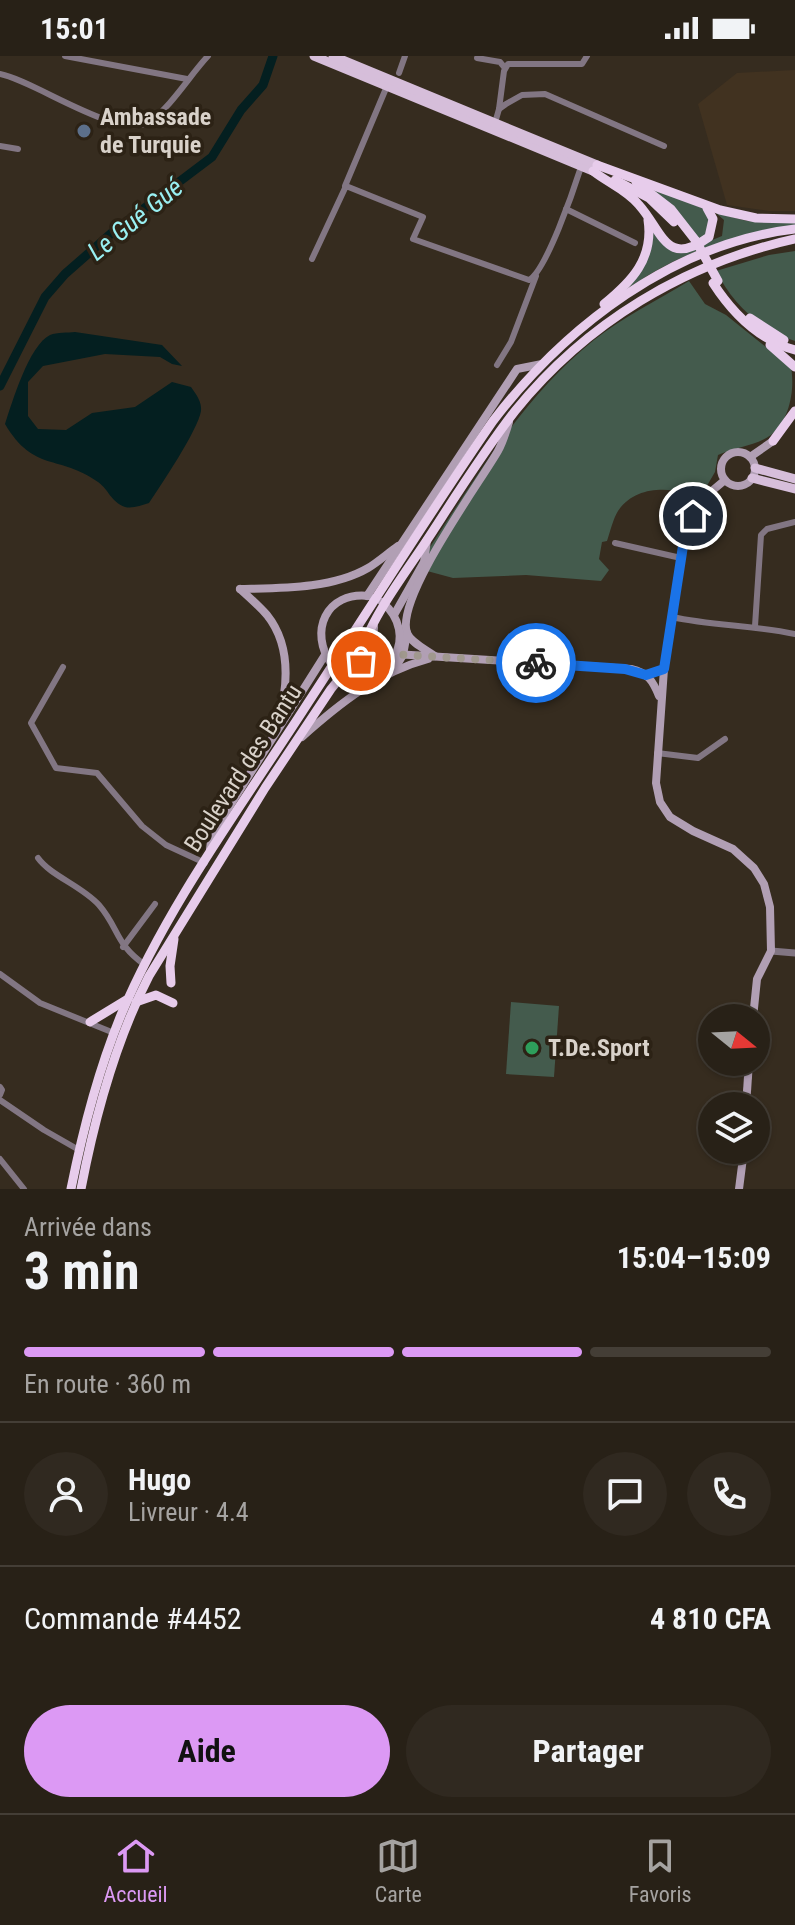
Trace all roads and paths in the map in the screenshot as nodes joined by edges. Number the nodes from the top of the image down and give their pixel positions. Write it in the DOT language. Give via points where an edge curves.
graph roads {
  1 [pos="65,56"];
  2 [pos="208,56"];
  3 [pos="314,56"];
  4 [pos="333,56"];
  5 [pos="405,56"];
  6 [pos="587,56"];
  7 [pos="477,58"];
  8 [pos="505,68"];
  9 [pos="399,73"];
  10 [pos="0,74"];
  11 [pos="187,79"];
  12 [pos="388,82"];
  13 [pos="402,84"];
  14 [pos="499,109"];
  15 [pos="495,123"];
  16 [pos="0,146"];
  17 [pos="664,146"];
  18 [pos="18,149"];
  19 [pos="581,167"];
  20 [pos="595,168"];
  21 [pos="345,187"];
  22 [pos="702,204"];
  23 [pos="566,209"];
  24 [pos="644,211"];
  25 [pos="795,219"];
  26 [pos="795,229"];
  27 [pos="795,242"];
  28 [pos="635,243"];
  29 [pos="312,259"];
  30 [pos="536,276"];
  31 [pos="715,282"];
  32 [pos="756,332"];
  33 [pos="795,347"];
  34 [pos="546,360"];
  35 [pos="497,365"];
  36 [pos="795,367"];
  37 [pos="795,411"];
  38 [pos="511,416"];
  39 [pos="795,420"];
  40 [pos="773,441"];
  41 [pos="750,457"];
  42 [pos="754,473"];
  43 [pos="795,479"];
  44 [pos="725,480"];
  45 [pos="795,489"];
  46 [pos="795,522"];
  47 [pos="427,540"];
  48 [pos="402,543"];
  49 [pos="615,543"];
  50 [pos="681,558"];
  51 [pos="377,600"];
  52 [pos="394,615"];
  53 [pos="672,617"];
  54 [pos="374,624"];
  55 [pos="755,626"];
  56 [pos="407,633"];
  57 [pos="795,634"];
  58 [pos="358,645"];
  59 [pos="380,653"];
  60 [pos="396,654"];
  61 [pos="325,655"];
  62 [pos="436,657"];
  63 [pos="63,667"];
  64 [pos="338,669"];
  65 [pos="664,669"];
  66 [pos="394,670"];
  67 [pos="646,675"];
  68 [pos="331,689"];
  69 [pos="660,701"];
  70 [pos="277,729"];
  71 [pos="725,739"];
  72 [pos="291,740"];
  73 [pos="657,753"];
  74 [pos="38,858"];
  75 [pos="207,860"];
  76 [pos="155,904"];
  77 [pos="174,933"];
  78 [pos="123,947"];
  79 [pos="771,951"];
  80 [pos="795,953"];
  81 [pos="145,965"];
  82 [pos="0,974"];
  83 [pos="171,983"];
  84 [pos="133,1000"];
  85 [pos="173,1003"];
  86 [pos="754,1004"];
  87 [pos="90,1022"];
  88 [pos="114,1033"];
  89 [pos="0,1087"];
  90 [pos="0,1098"];
  91 [pos="79,1150"];
  92 [pos="0,1159"];
  93 [pos="742,1164"];
  94 [pos="24,1189"];
  95 [pos="71,1189"];
  96 [pos="81,1189"];
  97 [pos="739,1189"];
  1 -- 11 [label="street"];
  2 -- 11 [label="street"];
  3 -- 12 [label="main road"];
  4 -- 12 [label="main road"];
  5 -- 9 [label="street"];
  6 -- 8 [label="street" via="582,64 512,63"];
  7 -- 8 [label="street"];
  8 -- 14 [label="street"];
  9 -- 12 [label="main road"];
  9 -- 13 [label="main road"];
  10 -- 11 [label="street" via="133,127 152,120"];
  12 -- 13 [label="main road"];
  12 -- 19 [label="main road"];
  12 -- 21 [label="street"];
  13 -- 15 [label="main road"];
  14 -- 15 [label="street"];
  14 -- 17 [label="street" via="522,95 547,94"];
  15 -- 20 [label="main road"];
  16 -- 18 [label="street"];
  19 -- 20 [label="main road"];
  19 -- 23 [label="street"];
  20 -- 22 [label="highway"];
  20 -- 24 [label="highway"];
  20 -- 31 [label="highway, bridge" via="649,198 693,243"];
  21 -- 29 [label="street"];
  21 -- 30 [label="street" via="423,217 413,239 523,280"];
  22 -- 24 [label="highway" via="713,216 710,235 684,249 666,244"];
  22 -- 25 [label="highway" via="751,217"];
  23 -- 28 [label="street"];
  23 -- 30 [label="street"];
  24 -- 34 [label="highway" via="650,239 637,273 562,339"];
  26 -- 34 [label="highway, Boulevard des Bantu" via="700,255 615,303"];
  27 -- 38 [label="highway, Boulevard des Bantu" via="707,266 647,296 604,324"];
  30 -- 35 [label="street"];
  31 -- 32 [label="highway"];
  31 -- 33 [label="highway" via="753,321"];
  32 -- 33 [label="highway"];
  32 -- 36 [label="highway"];
  34 -- 48 [label="main road" via="515,374"];
  34 -- 51 [label="highway, Boulevard des Bantu" via="493,421"];
  37 -- 40 [label="highway"];
  38 -- 47 [label="highway, Boulevard des Bantu"];
  38 -- 56 [label="main road" via="500,448 435,552 407,612"];
  39 -- 40 [label="highway"];
  40 -- 41 [label="main road"];
  41 -- 42 [label="main road"];
  41 -- 44 [label="main road" via="727,457 722,466"];
  42 -- 43 [label="main road"];
  42 -- 44 [label="main road" via="740,486"];
  42 -- 45 [label="main road"];
  44 -- 50 [label="main road" via="696,509"];
  46 -- 55 [label="street" via="761,535"];
  47 -- 51 [label="highway, Boulevard des Bantu"];
  47 -- 52 [label="main road" via="424,562"];
  48 -- 51 [label="main road"];
  48 -- 70 [label="main road" via="366,569 330,581 240,589 268,617 280,640 287,672"];
  49 -- 50 [label="street"];
  50 -- 53 [label="main road"];
  51 -- 52 [label="main road"];
  51 -- 54 [label="highway, Boulevard des Bantu"];
  51 -- 58 [label="highway"];
  51 -- 61 [label="main road" via="355,596 332,607 321,630"];
  51 -- 64 [label="highway, Boulevard des Bantu" via="339,656"];
  52 -- 60 [label="main road" via="400,635"];
  53 -- 55 [label="street"];
  53 -- 65 [label="main road"];
  54 -- 58 [label="highway, Boulevard des Bantu"];
  54 -- 59 [label="main road" via="373,640"];
  55 -- 57 [label="street"];
  56 -- 60 [label="main road"];
  56 -- 62 [label="main road"];
  58 -- 59 [label="main road"];
  58 -- 64 [label="highway, Boulevard des Bantu"];
  58 -- 72 [label="highway"];
  59 -- 60 [label="main road"];
  59 -- 68 [label="main road" via="357,663"];
  60 -- 62 [label="main road"];
  60 -- 64 [label="main road" via="369,675"];
  60 -- 66 [label="main road"];
  61 -- 64 [label="main road"];
  61 -- 70 [label="main road"];
  62 -- 66 [label="main road"];
  62 -- 67 [label="main road" via="619,668"];
  63 -- 75 [label="street" via="31,723 53,764 97,773 142,826 166,845"];
  64 -- 68 [label="highway, Boulevard des Bantu"];
  64 -- 72 [label="highway, Boulevard des Bantu"];
  65 -- 67 [label="main road"];
  65 -- 69 [label="main road"];
  66 -- 72 [label="main road"];
  67 -- 69 [label="main road"];
  68 -- 72 [label="highway, Boulevard des Bantu"];
  69 -- 73 [label="main road"];
  70 -- 75 [label="main road" via="212,834"];
  71 -- 73 [label="street" via="698,758"];
  72 -- 75 [label="highway, Boulevard des Bantu"];
  72 -- 77 [label="highway, Boulevard des Bantu"];
  73 -- 79 [label="main road" via="657,795 664,810 685,827 733,849 764,884"];
  74 -- 78 [label="street" via="99,905"];
  75 -- 81 [label="highway, Boulevard des Bantu"];
  76 -- 78 [label="street"];
  77 -- 83 [label="highway"];
  77 -- 84 [label="highway, Boulevard des Bantu"];
  78 -- 81 [label="street"];
  79 -- 80 [label="street"];
  79 -- 86 [label="main road" via="757,979"];
  81 -- 84 [label="highway, Boulevard des Bantu"];
  82 -- 87 [label="street" via="40,1003"];
  84 -- 85 [label="highway" via="156,995"];
  84 -- 87 [label="highway"];
  84 -- 88 [label="highway, Boulevard des Bantu"];
  84 -- 96 [label="highway, Boulevard des Bantu"];
  87 -- 88 [label="street"];
  88 -- 91 [label="highway, Boulevard des Bantu"];
  89 -- 90 [label="street"];
  90 -- 91 [label="street"];
  91 -- 95 [label="highway, Boulevard des Bantu"];
  92 -- 94 [label="street"];
  93 -- 97 [label="main road"];
}
